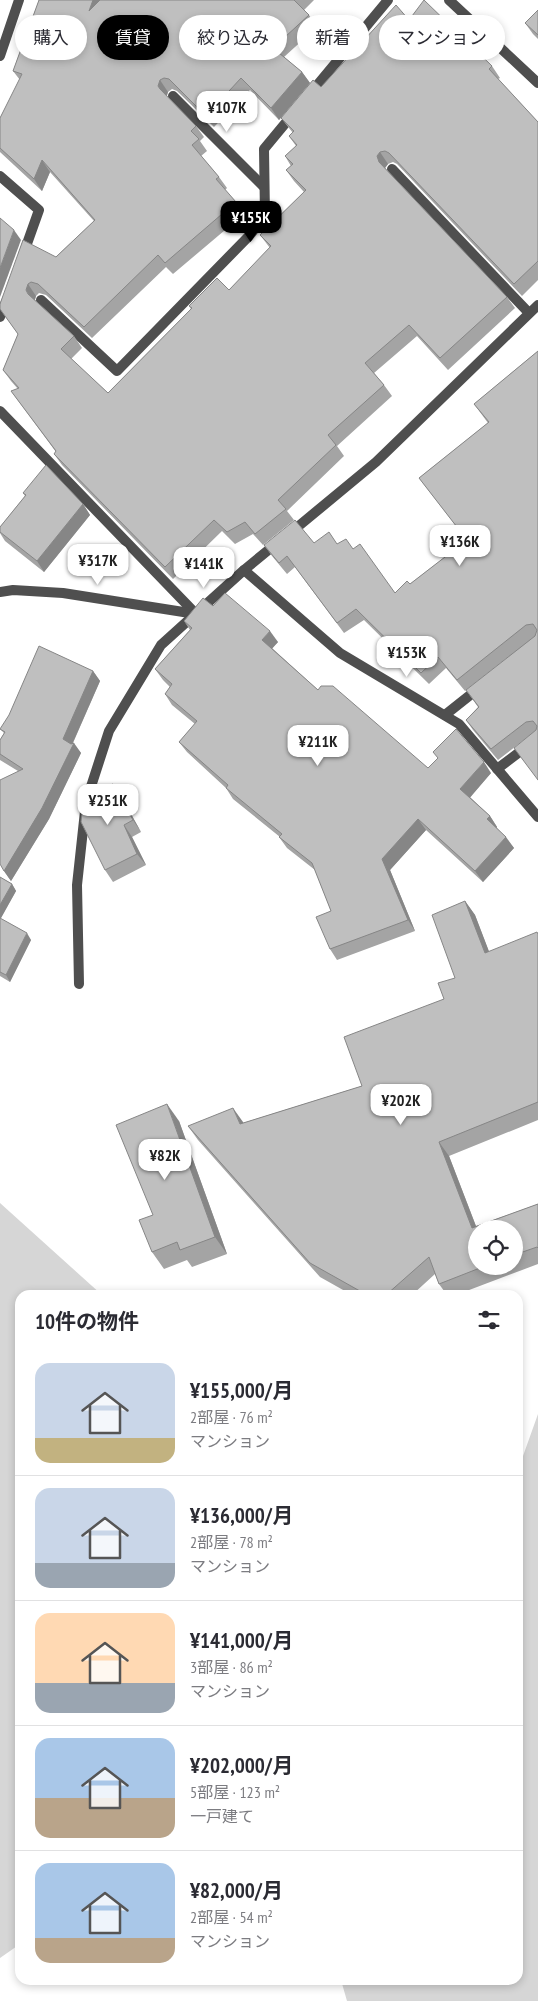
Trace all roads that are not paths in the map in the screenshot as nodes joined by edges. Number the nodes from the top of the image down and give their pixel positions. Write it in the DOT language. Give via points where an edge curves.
graph roads {
  1 [pos="19,0"];
  2 [pos="388,0"];
  3 [pos="449,0"];
  4 [pos="0,56"];
  5 [pos="538,83"];
  6 [pos="173,96"];
  7 [pos="392,169"];
  8 [pos="0,176"];
  9 [pos="264,187"];
  10 [pos="20,263"];
  11 [pos="10,290"];
  12 [pos="41,300"];
  13 [pos="538,304"];
  14 [pos="530,313"];
  15 [pos="0,317"];
  16 [pos="0,411"];
  17 [pos="244,570"];
  18 [pos="0,592"];
  19 [pos="196,614"];
  20 [pos="484,684"];
  21 [pos="445,715"];
  22 [pos="538,738"];
  23 [pos="497,769"];
  24 [pos="538,817"];
  25 [pos="79,984"];
  1 -- 4 [label="street"];
  2 -- 9 [label="street" via="264,149"];
  3 -- 5 [label="street"];
  6 -- 9 [label="street"];
  7 -- 14 [label="street"];
  8 -- 10 [label="street" via="39,210"];
  9 -- 12 [label="street" via="265,216 117,371"];
  11 -- 15 [label="street"];
  13 -- 14 [label="street"];
  14 -- 17 [label="street" via="376,462"];
  16 -- 19 [label="street"];
  17 -- 19 [label="street"];
  17 -- 21 [label="street" via="340,653"];
  18 -- 19 [label="street" via="63,593"];
  19 -- 25 [label="street" via="161,645 109,731 86,802 77,885"];
  20 -- 21 [label="street"];
  21 -- 23 [label="street" via="459,724"];
  22 -- 23 [label="street"];
  23 -- 24 [label="street"];
}
